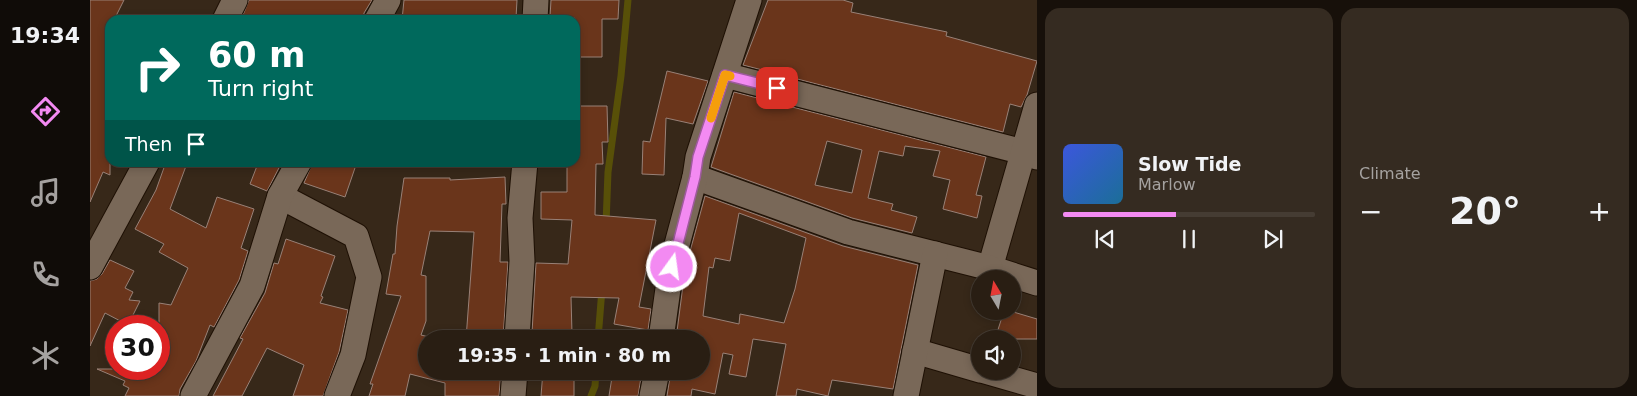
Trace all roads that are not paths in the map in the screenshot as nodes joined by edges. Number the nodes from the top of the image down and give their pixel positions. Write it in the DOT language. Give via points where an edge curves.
graph roads {
  1 [pos="235,0"];
  2 [pos="388,0"];
  3 [pos="536,0"];
  4 [pos="749,0"];
  5 [pos="228,15"];
  6 [pos="380,15"];
  7 [pos="534,15"];
  8 [pos="725,75"];
  9 [pos="1037,105"];
  10 [pos="1030,154"];
  11 [pos="144,167"];
  12 [pos="296,167"];
  13 [pos="525,167"];
  14 [pos="695,177"];
  15 [pos="280,196"];
  16 [pos="935,254"];
  17 [pos="90,267"];
  18 [pos="990,268"];
  19 [pos="1037,283"];
  20 [pos="518,330"];
  21 [pos="662,330"];
  22 [pos="915,351"];
  23 [pos="971,367"];
  24 [pos="514,380"];
  25 [pos="655,380"];
  26 [pos="1016,380"];
  27 [pos="1037,386"];
  28 [pos="193,396"];
  29 [pos="337,396"];
  30 [pos="513,396"];
  31 [pos="652,396"];
  32 [pos="906,396"];
  1 -- 5 [label="street"];
  2 -- 6 [label="street"];
  3 -- 7 [label="street"];
  4 -- 8 [label="street"];
  8 -- 10 [label="street"];
  8 -- 14 [label="street" via="698,157"];
  9 -- 10 [label="street"];
  10 -- 18 [label="street"];
  11 -- 17 [label="street"];
  12 -- 15 [label="street"];
  13 -- 20 [label="street"];
  14 -- 16 [label="street" via="848,232"];
  14 -- 21 [label="street" via="672,267"];
  15 -- 28 [label="street" via="252,286"];
  15 -- 29 [label="street" via="356,236 369,277 354,355"];
  16 -- 18 [label="street"];
  16 -- 22 [label="street"];
  18 -- 19 [label="street"];
  22 -- 23 [label="street"];
  22 -- 32 [label="street"];
  24 -- 30 [label="street"];
  25 -- 31 [label="street"];
  26 -- 27 [label="street"];
}
